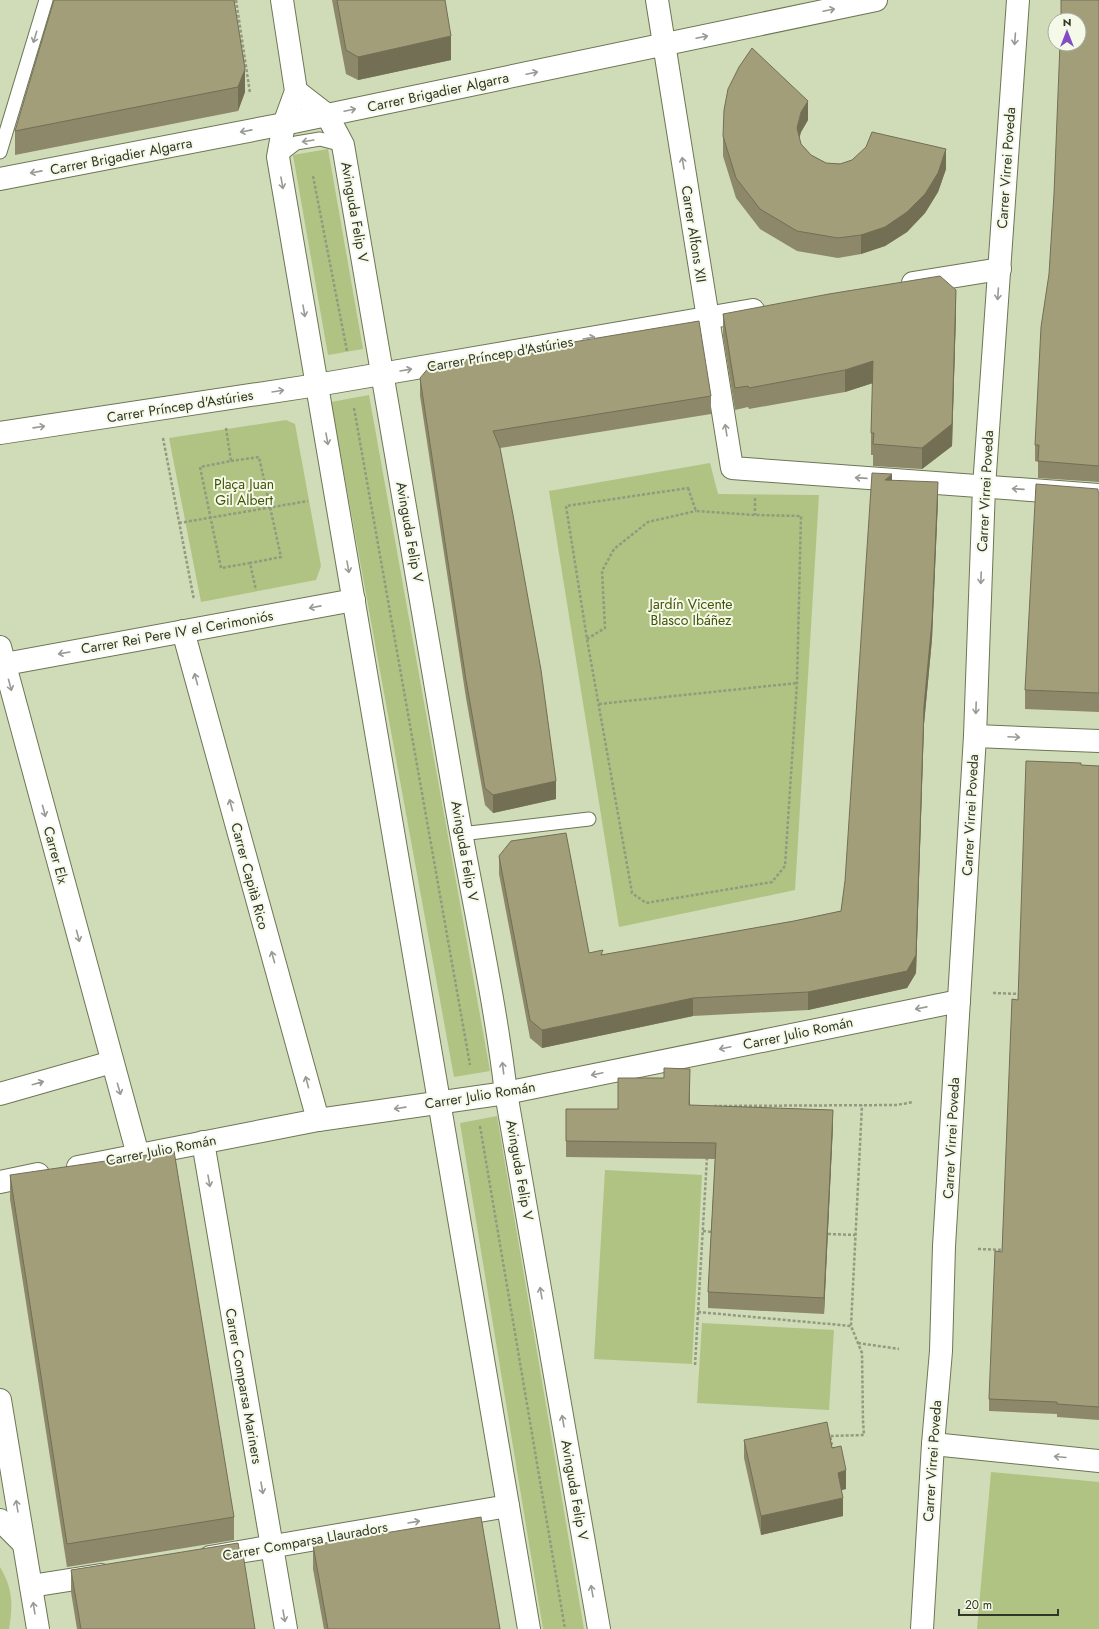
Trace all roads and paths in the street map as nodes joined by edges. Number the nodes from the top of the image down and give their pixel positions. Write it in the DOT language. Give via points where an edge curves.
graph roads {
  1 [pos="46,0"];
  2 [pos="236,0"];
  3 [pos="282,0"];
  4 [pos="657,0"];
  5 [pos="876,0"];
  6 [pos="1018,0"];
  7 [pos="664,45"];
  8 [pos="296,91"];
  9 [pos="250,93"];
  10 [pos="327,115"];
  11 [pos="284,124"];
  12 [pos="343,145"];
  13 [pos="0,152"];
  14 [pos="278,157"];
  15 [pos="313,176"];
  16 [pos="0,179"];
  17 [pos="1000,269"];
  18 [pos="892,287"];
  19 [pos="769,308"];
  20 [pos="708,318"];
  21 [pos="346,331"];
  22 [pos="338,332"];
  23 [pos="347,352"];
  24 [pos="384,374"];
  25 [pos="317,385"];
  26 [pos="354,407"];
  27 [pos="359,423"];
  28 [pos="351,424"];
  29 [pos="225,426"];
  30 [pos="0,433"];
  31 [pos="162,435"];
  32 [pos="231,462"];
  33 [pos="984,487"];
  34 [pos="1099,495"];
  35 [pos="314,500"];
  36 [pos="270,508"];
  37 [pos="696,511"];
  38 [pos="210,518"];
  39 [pos="179,523"];
  40 [pos="250,563"];
  41 [pos="257,595"];
  42 [pos="354,600"];
  43 [pos="195,607"];
  44 [pos="183,631"];
  45 [pos="587,639"];
  46 [pos="2,659"];
  47 [pos="797,683"];
  48 [pos="599,704"];
  49 [pos="975,736"];
  50 [pos="1099,741"];
  51 [pos="430,812"];
  52 [pos="425,815"];
  53 [pos="420,819"];
  54 [pos="589,819"];
  55 [pos="461,834"];
  56 [pos="993,993"];
  57 [pos="1023,995"];
  58 [pos="959,1001"];
  59 [pos="475,1051"];
  60 [pos="467,1052"];
  61 [pos="460,1053"];
  62 [pos="112,1062"];
  63 [pos="470,1065"];
  64 [pos="506,1093"];
  65 [pos="0,1094"];
  66 [pos="439,1102"];
  67 [pos="913,1102"];
  68 [pos="862,1105"];
  69 [pos="710,1106"];
  70 [pos="318,1120"];
  71 [pos="480,1126"];
  72 [pos="489,1141"];
  73 [pos="203,1142"];
  74 [pos="483,1142"];
  75 [pos="476,1144"];
  76 [pos="707,1153"];
  77 [pos="138,1155"];
  78 [pos="0,1182"];
  79 [pos="703,1231"];
  80 [pos="712,1232"];
  81 [pos="828,1234"];
  82 [pos="855,1236"];
  83 [pos="978,1249"];
  84 [pos="1008,1251"];
  85 [pos="698,1312"];
  86 [pos="851,1326"];
  87 [pos="858,1343"];
  88 [pos="899,1349"];
  89 [pos="695,1365"];
  90 [pos="0,1400"];
  91 [pos="933,1444"];
  92 [pos="834,1454"];
  93 [pos="1099,1461"];
  94 [pos="508,1506"];
  95 [pos="0,1520"];
  96 [pos="23,1543"];
  97 [pos="272,1547"];
  98 [pos="559,1555"];
  99 [pos="553,1556"];
  100 [pos="546,1557"];
  101 [pos="194,1560"];
  102 [pos="124,1571"];
  103 [pos="31,1586"];
  104 [pos="38,1629"];
  105 [pos="286,1629"];
  106 [pos="529,1629"];
  107 [pos="565,1629"];
  108 [pos="599,1629"];
  109 [pos="922,1629"];
  1 -- 13 [label="lane, one-way"];
  2 -- 9 [label="path"];
  3 -- 8 [label="street"];
  4 -- 7 [label="street, Carrer Alfons XII"];
  7 -- 5 [label="street, Carrer Brigadier Algarra, one-way"];
  6 -- 17 [label="street, Carrer Virrei Poveda, one-way"];
  10 -- 7 [label="street, Carrer Brigadier Algarra, one-way"];
  20 -- 7 [label="street, Carrer Alfons XII, one-way"];
  8 -- 10 [label="street, Avinguda Felip V"];
  8 -- 11 [label="street"];
  10 -- 11 [label="street, Carrer Brigadier Algarra"];
  10 -- 12 [label="street, Avinguda Felip V"];
  11 -- 14 [label="street"];
  11 -- 16 [label="street, Carrer Brigadier Algarra, one-way"];
  12 -- 14 [label="lane, one-way" via="320,139 296,143"];
  12 -- 24 [label="street, Avinguda Felip V"];
  14 -- 25 [label="street, one-way"];
  15 -- 23 [label="path"];
  17 -- 18 [label="street"];
  17 -- 33 [label="street, Carrer Virrei Poveda, one-way"];
  19 -- 20 [label="street, Carrer Príncep d'Astúries"];
  24 -- 20 [label="street, Carrer Príncep d'Astúries, one-way"];
  33 -- 20 [label="street, Carrer Alfons XII, one-way" via="732,468"];
  21 -- 22 [label="path"];
  24 -- 25 [label="street, Carrer Príncep d'Astúries"];
  24 -- 55 [label="street, Avinguda Felip V"];
  30 -- 25 [label="street, Carrer Príncep d'Astúries, one-way"];
  25 -- 42 [label="street, one-way"];
  26 -- 52 [label="path"];
  27 -- 28 [label="path"];
  29 -- 32 [label="path"];
  31 -- 39 [label="path"];
  32 -- 36 [label="path" via="259,456"];
  32 -- 38 [label="path" via="200,467"];
  34 -- 33 [label="street, one-way"];
  33 -- 49 [label="street, Carrer Virrei Poveda, one-way"];
  35 -- 36 [label="path"];
  36 -- 38 [label="path"];
  36 -- 40 [label="path" via="281,557"];
  37 -- 45 [label="path" via="648,522 614,549 602,571 605,628"];
  37 -- 45 [label="path" via="688,488 566,506"];
  37 -- 47 [label="path" via="802,516"];
  38 -- 39 [label="path"];
  38 -- 40 [label="path" via="221,568"];
  39 -- 43 [label="path"];
  40 -- 41 [label="path"];
  42 -- 44 [label="street, Carrer Rei Pere IV el Cerimoniós, one-way"];
  42 -- 66 [label="street"];
  44 -- 46 [label="street, Carrer Rei Pere IV el Cerimoniós, one-way"];
  70 -- 44 [label="street, Carrer Capità Rico, one-way"];
  45 -- 48 [label="path"];
  46 -- 62 [label="street, Carrer Elx, one-way"];
  47 -- 48 [label="path"];
  47 -- 48 [label="path" via="785,866 772,882 646,903 632,893"];
  49 -- 50 [label="street, one-way"];
  49 -- 58 [label="street, Carrer Virrei Poveda"];
  51 -- 52 [label="path"];
  52 -- 53 [label="path"];
  52 -- 60 [label="path"];
  54 -- 55 [label="lane"];
  64 -- 55 [label="street, Avinguda Felip V, one-way" via="500,1046"];
  56 -- 57 [label="path"];
  58 -- 64 [label="street, Carrer Julio Román, one-way"];
  58 -- 91 [label="street, Carrer Virrei Poveda" via="944,1246 941,1351"];
  59 -- 60 [label="path"];
  60 -- 61 [label="path"];
  60 -- 63 [label="path"];
  65 -- 62 [label="street, one-way"];
  62 -- 77 [label="street, Carrer Elx, one-way"];
  64 -- 66 [label="street, Carrer Julio Román"];
  108 -- 64 [label="street, Avinguda Felip V, one-way"];
  66 -- 70 [label="street, Carrer Julio Román, one-way"];
  66 -- 94 [label="street"];
  67 -- 68 [label="path" via="897,1105"];
  68 -- 69 [label="path"];
  68 -- 82 [label="path"];
  70 -- 73 [label="street, Carrer Julio Román"];
  71 -- 74 [label="path"];
  72 -- 74 [label="path"];
  73 -- 77 [label="street, Carrer Julio Román"];
  73 -- 97 [label="street, Carrer Comparsa Mariners, one-way"];
  74 -- 75 [label="path"];
  74 -- 99 [label="path"];
  76 -- 79 [label="path"];
  77 -- 78 [label="street, Carrer Julio Román"];
  79 -- 80 [label="path"];
  79 -- 85 [label="path"];
  81 -- 82 [label="path"];
  82 -- 86 [label="path"];
  83 -- 84 [label="path"];
  85 -- 86 [label="path"];
  85 -- 89 [label="path"];
  86 -- 87 [label="path"];
  87 -- 88 [label="path"];
  87 -- 92 [label="path" via="862,1353 864,1435 830,1436"];
  96 -- 90 [label="street, one-way"];
  93 -- 91 [label="street, one-way"];
  91 -- 109 [label="street, Carrer Virrei Poveda"];
  97 -- 94 [label="street, Carrer Comparsa Llauradors, one-way"];
  94 -- 106 [label="street"];
  95 -- 96 [label="street"];
  96 -- 103 [label="street"];
  97 -- 101 [label="street, Carrer Comparsa Llauradors"];
  97 -- 105 [label="street, Carrer Comparsa Mariners, one-way"];
  98 -- 99 [label="path"];
  99 -- 100 [label="path"];
  99 -- 107 [label="path"];
  102 -- 103 [label="street"];
  104 -- 103 [label="street, one-way"];
}
